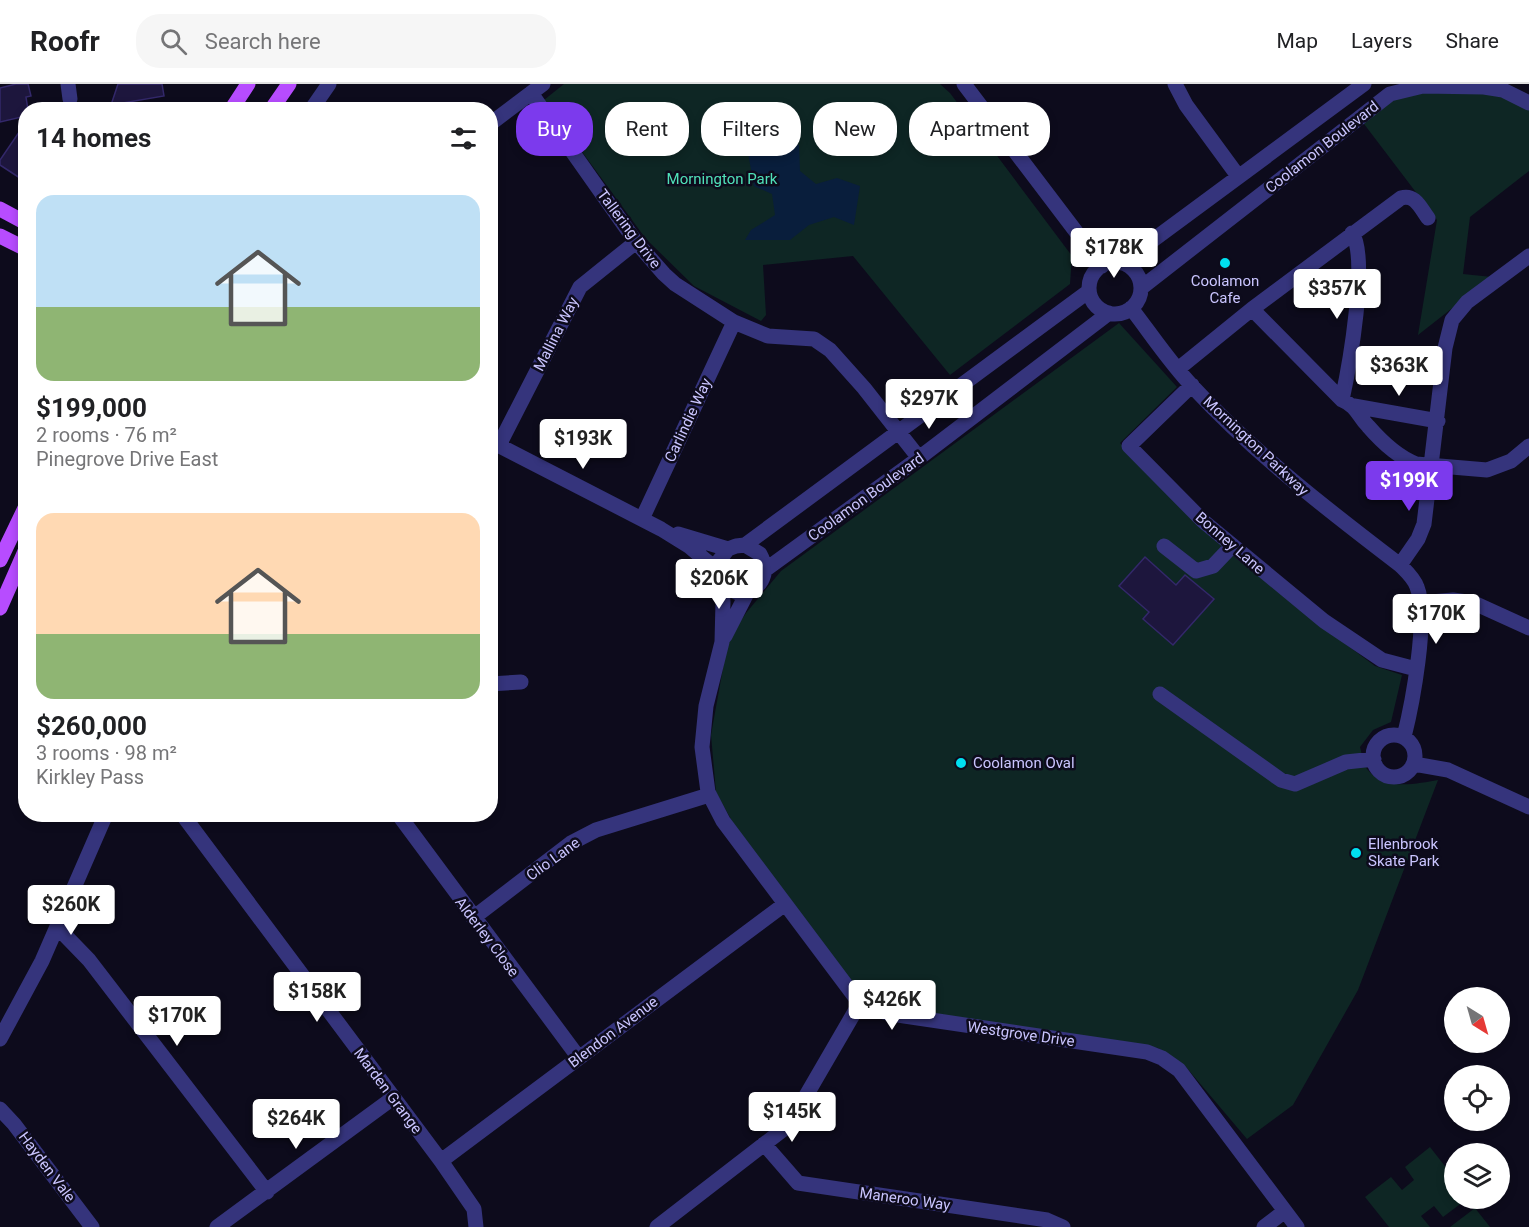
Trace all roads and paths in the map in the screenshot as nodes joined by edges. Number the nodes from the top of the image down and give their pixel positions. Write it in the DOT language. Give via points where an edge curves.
graph roads {
  1 [pos="248,84"];
  2 [pos="289,84"];
  3 [pos="329,84"];
  4 [pos="964,84"];
  5 [pos="1164,84"];
  6 [pos="1175,84"];
  7 [pos="1364,84"];
  8 [pos="537,88"];
  9 [pos="1388,89"];
  10 [pos="236,102"];
  11 [pos="277,102"];
  12 [pos="317,102"];
  13 [pos="1529,103"];
  14 [pos="1186,105"];
  15 [pos="498,118"];
  16 [pos="1238,176"];
  17 [pos="0,208"];
  18 [pos="18,218"];
  19 [pos="1428,218"];
  20 [pos="1352,233"];
  21 [pos="0,236"];
  22 [pos="636,242"];
  23 [pos="18,245"];
  24 [pos="1529,256"];
  25 [pos="1122,263"];
  26 [pos="1102,266"];
  27 [pos="1141,288"];
  28 [pos="1089,291"];
  29 [pos="1131,308"];
  30 [pos="1252,309"];
  31 [pos="1109,313"];
  32 [pos="734,322"];
  33 [pos="1178,369"];
  34 [pos="1192,386"];
  35 [pos="1348,403"];
  36 [pos="1437,421"];
  37 [pos="898,432"];
  38 [pos="498,437"];
  39 [pos="498,445"];
  40 [pos="1529,446"];
  41 [pos="919,458"];
  42 [pos="1431,465"];
  43 [pos="642,519"];
  44 [pos="18,523"];
  45 [pos="661,529"];
  46 [pos="745,545"];
  47 [pos="1164,546"];
  48 [pos="1232,546"];
  49 [pos="728,549"];
  50 [pos="0,560"];
  51 [pos="1400,565"];
  52 [pos="18,567"];
  53 [pos="765,570"];
  54 [pos="719,577"];
  55 [pos="747,593"];
  56 [pos="1420,603"];
  57 [pos="0,608"];
  58 [pos="1529,628"];
  59 [pos="722,642"];
  60 [pos="1416,669"];
  61 [pos="521,682"];
  62 [pos="498,683"];
  63 [pos="1160,694"];
  64 [pos="1404,737"];
  65 [pos="1374,759"];
  66 [pos="1414,764"];
  67 [pos="710,795"];
  68 [pos="1529,807"];
  69 [pos="103,822"];
  70 [pos="188,822"];
  71 [pos="404,822"];
  72 [pos="785,904"];
  73 [pos="473,918"];
  74 [pos="57,927"];
  75 [pos="861,1001"];
  76 [pos="0,1039"];
  77 [pos="579,1058"];
  78 [pos="393,1098"];
  79 [pos="0,1109"];
  80 [pos="764,1144"];
  81 [pos="441,1161"];
  82 [pos="267,1192"];
  83 [pos="1285,1211"];
  84 [pos="92,1227"];
  85 [pos="217,1227"];
  86 [pos="476,1227"];
  87 [pos="657,1227"];
  88 [pos="1063,1227"];
  89 [pos="1264,1227"];
  90 [pos="1297,1227"];
  1 -- 10 [label="main road"];
  2 -- 11 [label="main road"];
  3 -- 12 [label="street"];
  4 -- 26 [label="street"];
  5 -- 14 [label="street"];
  6 -- 14 [label="street"];
  7 -- 16 [label="street, Coolamon Boulevard"];
  8 -- 15 [label="street"];
  8 -- 22 [label="street, Tallering Drive"];
  9 -- 13 [label="street, Coolamon Boulevard" via="1484,87 1503,90"];
  9 -- 27 [label="street, Coolamon Boulevard"];
  14 -- 16 [label="street"];
  16 -- 25 [label="street, Coolamon Boulevard"];
  17 -- 18 [label="main road"];
  19 -- 20 [label="street" via="1414,199 1404,197"];
  20 -- 30 [label="street"];
  20 -- 35 [label="street" via="1359,249 1359,274 1347,375"];
  21 -- 23 [label="main road"];
  22 -- 32 [label="street, Tallering Drive" via="675,284"];
  22 -- 38 [label="street, Mallina Way" via="580,287"];
  24 -- 36 [label="street" via="1467,302 1452,320"];
  25 -- 26 [label="street"];
  25 -- 27 [label="street" via="1133,270"];
  26 -- 28 [label="street" via="1092,276"];
  27 -- 29 [label="street"];
  28 -- 31 [label="street" via="1098,308"];
  28 -- 37 [label="street"];
  29 -- 31 [label="street"];
  29 -- 33 [label="street, Mornington Parkway"];
  30 -- 33 [label="street"];
  30 -- 35 [label="street"];
  31 -- 41 [label="street, Coolamon Boulevard"];
  32 -- 37 [label="street, Tallering Drive" via="768,336 814,339 830,350"];
  32 -- 43 [label="street, Carlindie Way"];
  33 -- 34 [label="street, Mornington Parkway"];
  34 -- 48 [label="street, Bonney Lane" via="1129,446"];
  34 -- 51 [label="street, Mornington Parkway" via="1313,498"];
  35 -- 36 [label="street"];
  35 -- 42 [label="street" via="1366,425 1406,460"];
  36 -- 42 [label="street"];
  37 -- 41 [label="street, Tallering Drive"];
  37 -- 46 [label="street"];
  39 -- 43 [label="street"];
  40 -- 42 [label="street" via="1511,461 1487,470"];
  41 -- 53 [label="street, Coolamon Boulevard"];
  42 -- 51 [label="street" via="1424,524"];
  43 -- 45 [label="street"];
  44 -- 50 [label="main road"];
  45 -- 49 [label="street"];
  45 -- 54 [label="street" via="690,547"];
  46 -- 49 [label="street"];
  46 -- 53 [label="street" via="760,554"];
  47 -- 48 [label="street" via="1196,571 1213,566"];
  48 -- 60 [label="street, Bonney Lane" via="1324,621 1382,660"];
  49 -- 54 [label="street" via="718,562"];
  51 -- 56 [label="street, Mornington Parkway" via="1418,587"];
  52 -- 57 [label="main road"];
  53 -- 55 [label="street" via="760,585"];
  54 -- 55 [label="street" via="729,591"];
  54 -- 59 [label="street, Westgrove Drive"];
  55 -- 59 [label="street, Westgrove Drive"];
  56 -- 58 [label="street" via="1474,603"];
  56 -- 60 [label="street, Mornington Parkway" via="1422,632"];
  59 -- 67 [label="street, Westgrove Drive" via="706,705 702,747"];
  60 -- 64 [label="street, Mornington Parkway"];
  61 -- 62 [label="street"];
  63 -- 65 [label="street" via="1281,780 1295,784 1346,762"];
  64 -- 65 [label="street" via="1391,736 1380,742"];
  64 -- 66 [label="street" via="1415,751"];
  65 -- 66 [label="street" via="1380,771 1392,777 1405,774"];
  66 -- 68 [label="street" via="1448,771"];
  67 -- 72 [label="street, Westgrove Drive" via="723,821"];
  67 -- 73 [label="street, Clio Lane" via="579,839"];
  69 -- 74 [label="street"];
  70 -- 78 [label="street, Marden Grange"];
  71 -- 73 [label="street, Alderley Close"];
  72 -- 75 [label="street, Westgrove Drive"];
  72 -- 77 [label="street, Blendon Avenue"];
  73 -- 77 [label="street, Alderley Close"];
  74 -- 76 [label="street"];
  74 -- 82 [label="street" via="89,960"];
  75 -- 80 [label="street" via="789,1125"];
  75 -- 83 [label="street, Westgrove Drive" via="891,1014 1147,1052 1162,1058 1179,1070"];
  77 -- 81 [label="street, Blendon Avenue"];
  78 -- 81 [label="street, Marden Grange"];
  78 -- 82 [label="street"];
  79 -- 84 [label="street, Hayden Vale"];
  80 -- 87 [label="street"];
  80 -- 88 [label="street, Maneroo Way" via="798,1183 1047,1220"];
  81 -- 86 [label="street, Marden Grange" via="474,1209"];
  82 -- 85 [label="street"];
  83 -- 89 [label="street"];
  83 -- 90 [label="street, Westgrove Drive"];
}
